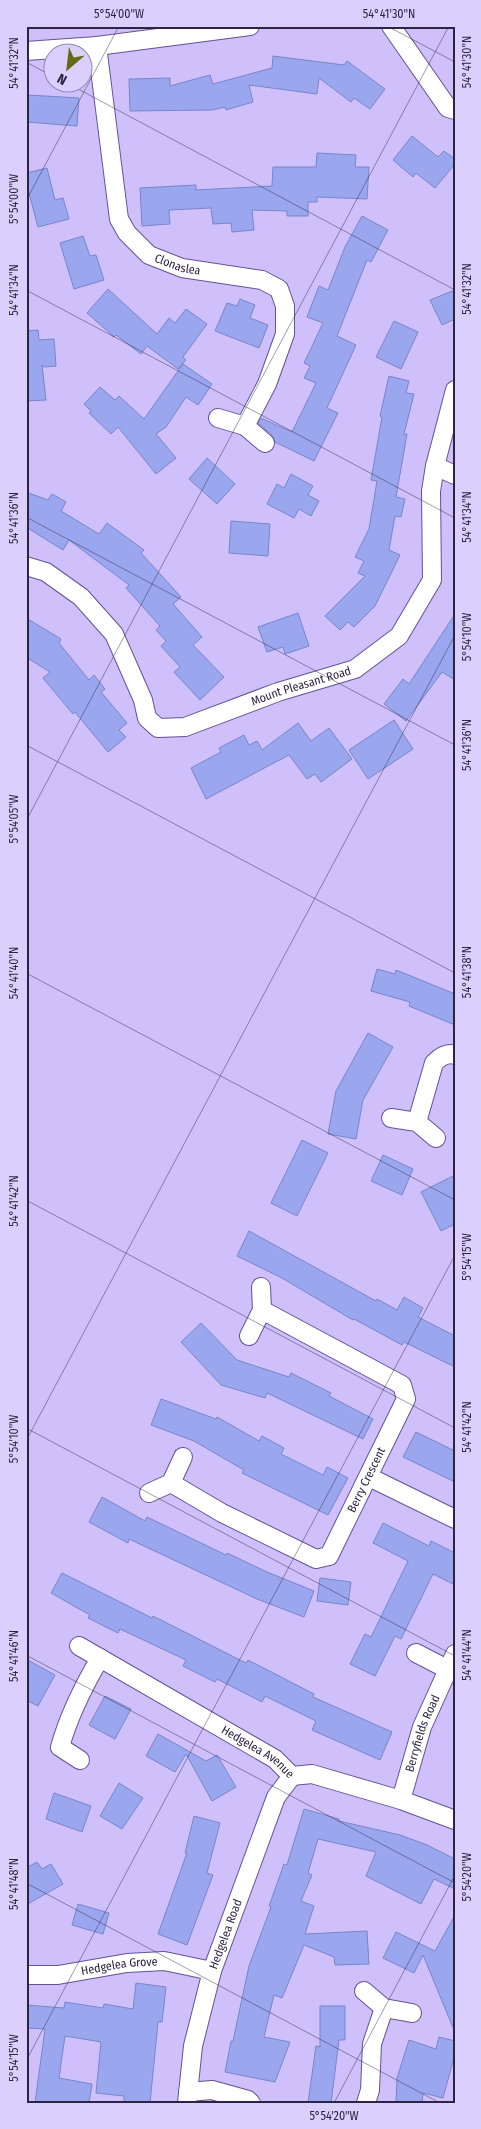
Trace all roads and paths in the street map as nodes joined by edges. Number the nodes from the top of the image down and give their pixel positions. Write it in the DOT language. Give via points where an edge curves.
graph roads {
  1 [pos="250,26"];
  2 [pos="391,26"];
  3 [pos="97,46"];
  4 [pos="26,51"];
  5 [pos="455,110"];
  6 [pos="455,390"];
  7 [pos="218,418"];
  8 [pos="245,426"];
  9 [pos="265,443"];
  10 [pos="435,466"];
  11 [pos="455,475"];
  12 [pos="26,566"];
  13 [pos="455,1055"];
  14 [pos="391,1118"];
  15 [pos="417,1122"];
  16 [pos="436,1138"];
  17 [pos="261,1287"];
  18 [pos="262,1310"];
  19 [pos="249,1336"];
  20 [pos="183,1457"];
  21 [pos="369,1477"];
  22 [pos="171,1483"];
  23 [pos="149,1492"];
  24 [pos="455,1519"];
  25 [pos="78,1646"];
  26 [pos="416,1653"];
  27 [pos="100,1658"];
  28 [pos="451,1662"];
  29 [pos="80,1760"];
  30 [pos="292,1776"];
  31 [pos="402,1800"];
  32 [pos="455,1820"];
  33 [pos="212,1971"];
  34 [pos="26,1975"];
  35 [pos="364,1991"];
  36 [pos="384,2008"];
  37 [pos="412,2013"];
  38 [pos="188,2098"];
  39 [pos="251,2103"];
  40 [pos="366,2103"];
  1 -- 3 [label="street"];
  2 -- 5 [label="street" via="448,108"];
  3 -- 4 [label="street"];
  3 -- 8 [label="street, Clonaslea" via="119,219 127,233 149,255 182,268 262,280 279,289 285,306 285,334 266,384"];
  6 -- 10 [label="street, Mount Pleasant Road"];
  7 -- 8 [label="street"];
  8 -- 9 [label="street"];
  10 -- 11 [label="street"];
  10 -- 12 [label="street, Mount Pleasant Road" via="431,491 432,580 399,636 355,669 278,692 185,727 158,728 147,718 143,700 114,634 81,597 46,572"];
  13 -- 15 [label="street" via="441,1057 434,1063"];
  14 -- 15 [label="street"];
  15 -- 16 [label="street"];
  17 -- 18 [label="street"];
  18 -- 19 [label="street"];
  18 -- 21 [label="street, Berry Crescent" via="402,1384 406,1399"];
  20 -- 22 [label="street"];
  21 -- 22 [label="street, Berry Crescent" via="330,1556 316,1559 222,1513"];
  21 -- 24 [label="street"];
  22 -- 23 [label="street"];
  25 -- 27 [label="street, Hedgelea Avenue"];
  26 -- 28 [label="street, Berryfields Road"];
  27 -- 29 [label="street" via="79,1694 60,1747"];
  27 -- 30 [label="street, Hedgelea Avenue" via="276,1759"];
  28 -- 31 [label="street, Berryfields Road" via="422,1727"];
  30 -- 31 [label="street, Hedgelea Avenue" via="312,1774"];
  30 -- 33 [label="street, Hedgelea Road" via="276,1798"];
  31 -- 32 [label="street, Hedgelea Avenue"];
  33 -- 34 [label="street, Hedgelea Grove" via="164,1961 127,1963 58,1975"];
  33 -- 38 [label="street, Hedgelea Road" via="193,2046"];
  35 -- 36 [label="street"];
  36 -- 37 [label="street"];
  36 -- 40 [label="street" via="372,2044 370,2090"];
  38 -- 39 [label="street" via="212,2090"];
}
